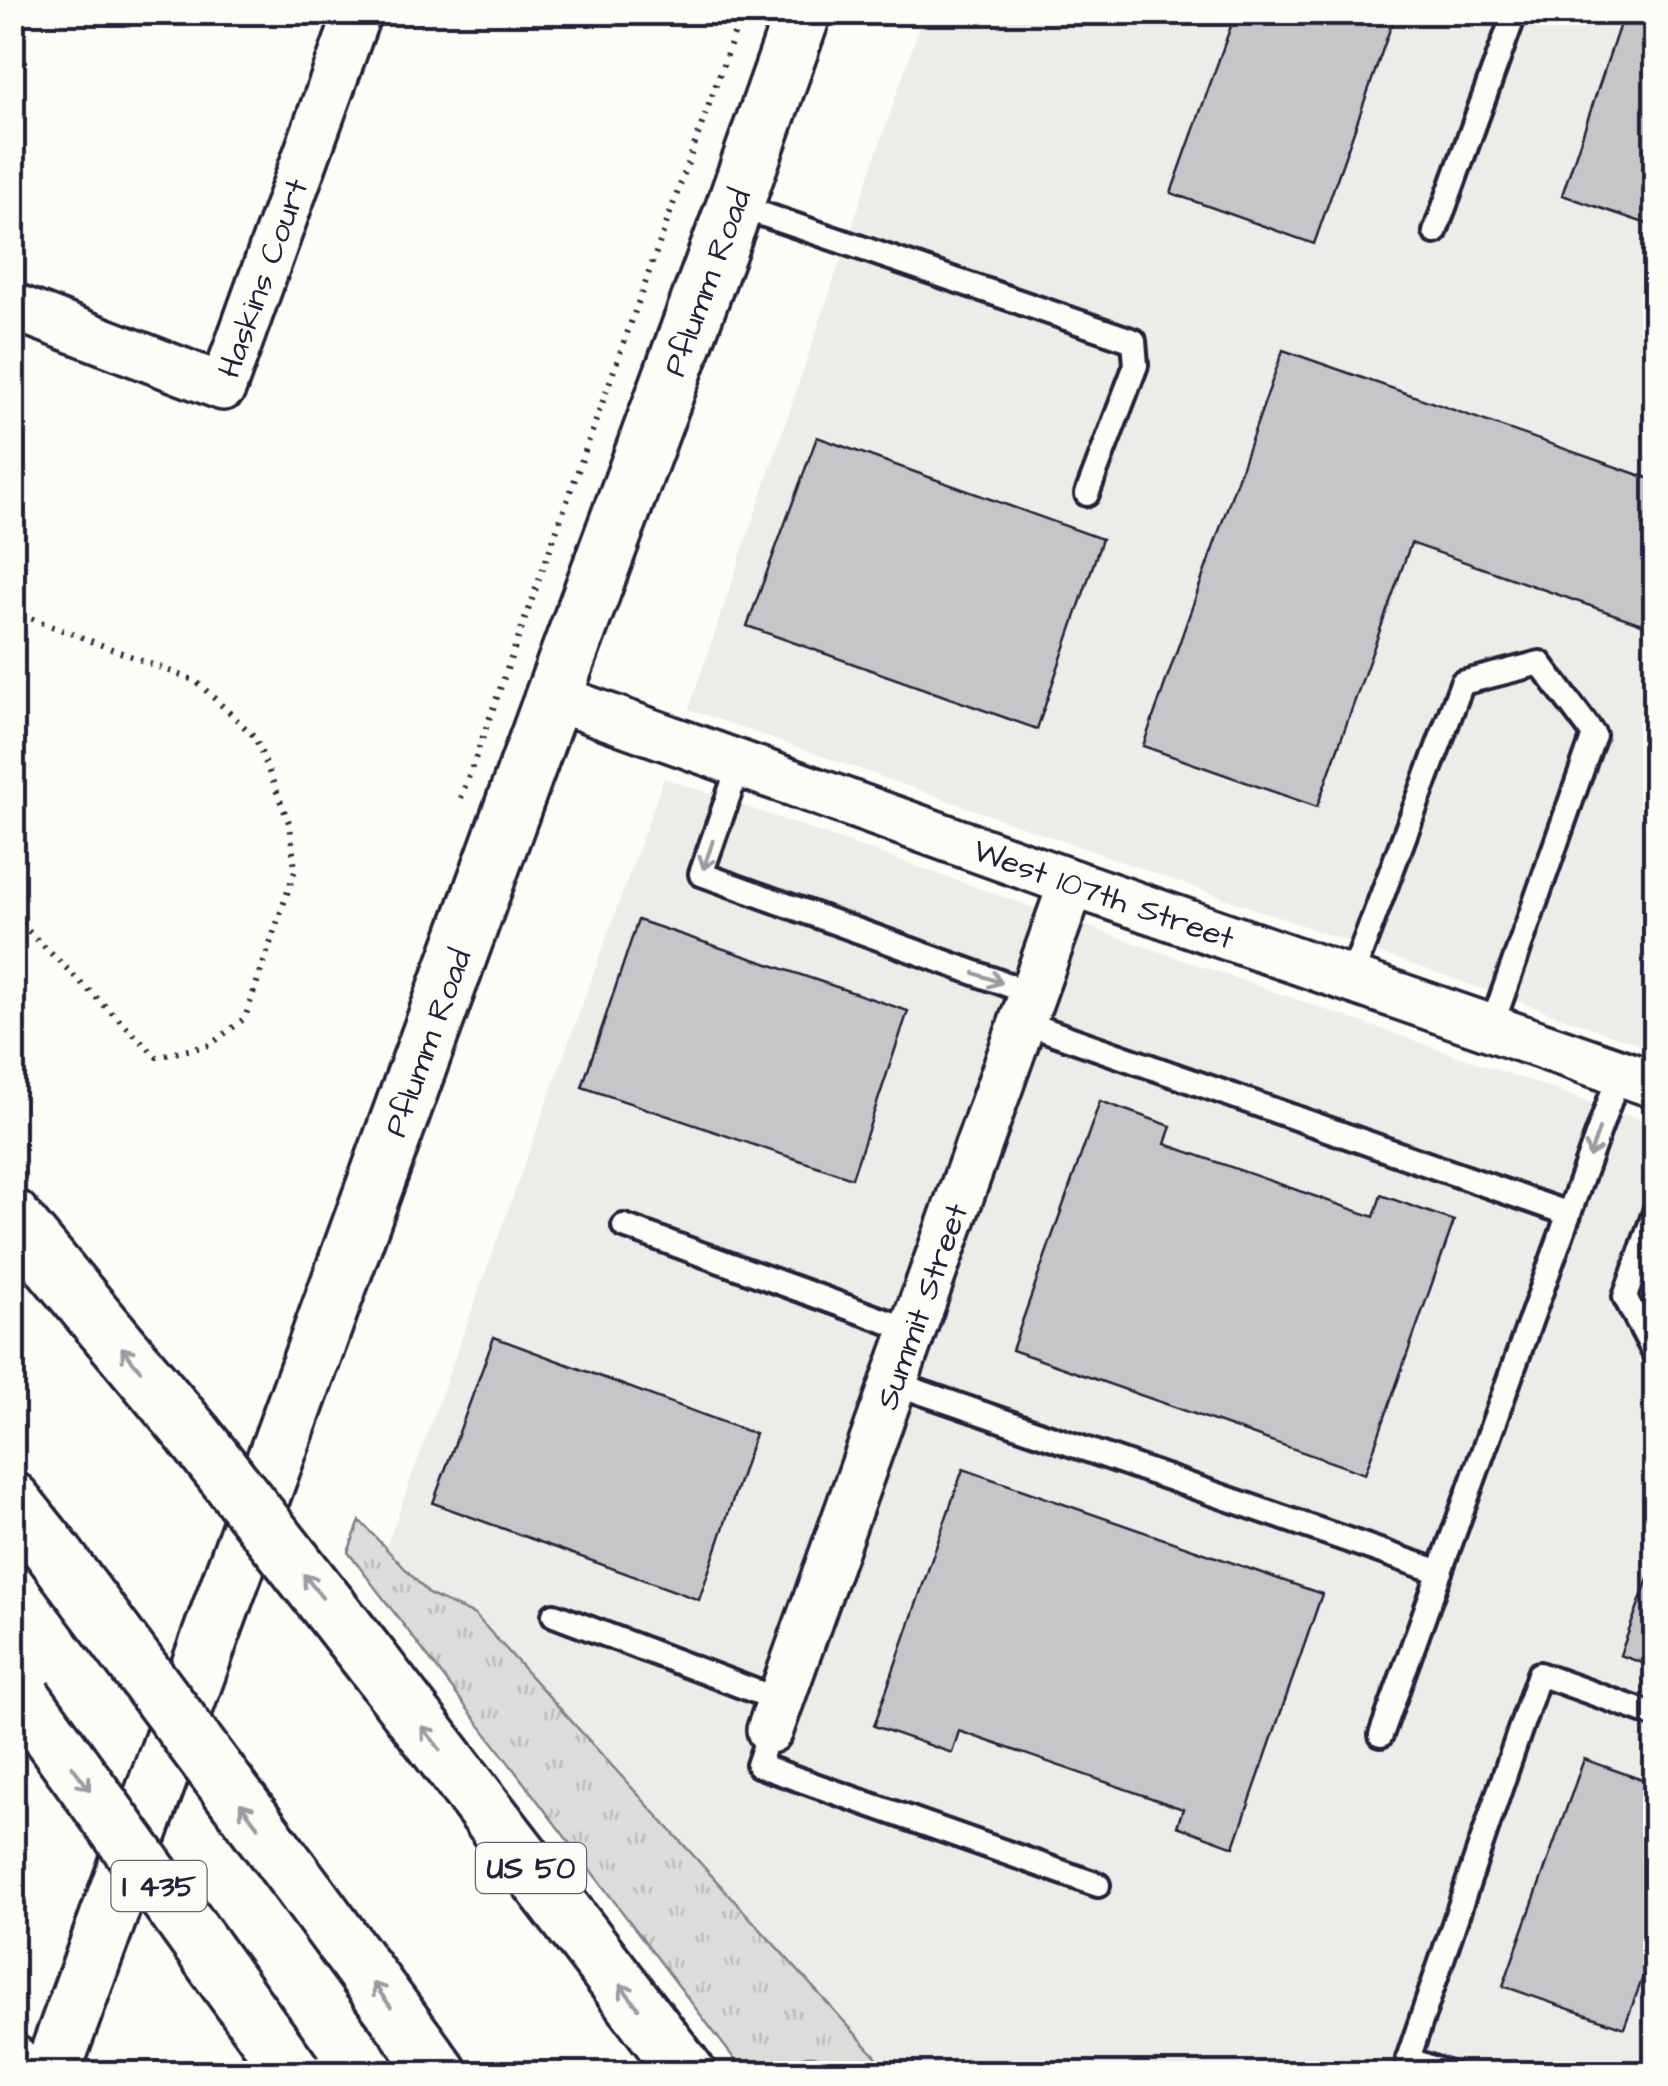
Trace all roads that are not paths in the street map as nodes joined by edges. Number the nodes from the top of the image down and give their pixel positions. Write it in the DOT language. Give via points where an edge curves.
graph roads {
  1 [pos="358,12"];
  2 [pos="803,12"];
  3 [pos="1515,12"];
  4 [pos="736,205"];
  5 [pos="1435,232"];
  6 [pos="12,306"];
  7 [pos="1087,494"];
  8 [pos="553,697"];
  9 [pos="740,763"];
  10 [pos="1072,883"];
  11 [pos="1352,978"];
  12 [pos="1028,1008"];
  13 [pos="1491,1028"];
  14 [pos="1638,1079"];
  15 [pos="1656,1210"];
  16 [pos="1568,1214"];
  17 [pos="12,1218"];
  18 [pos="624,1226"];
  19 [pos="913,1331"];
  20 [pos="1656,1356"];
  21 [pos="894,1383"];
  22 [pos="12,1500"];
  23 [pos="1440,1572"];
  24 [pos="554,1615"];
  25 [pos="18,1691"];
  26 [pos="776,1715"];
  27 [pos="1656,1716"];
  28 [pos="1381,1735"];
  29 [pos="1098,1885"];
  30 [pos="12,2062"];
  31 [pos="18,2074"];
  32 [pos="51,2074"];
  33 [pos="294,2074"];
  34 [pos="440,2074"];
  35 [pos="688,2074"];
  36 [pos="1450,2074"];
  1 -- 6 [label="street, Haskins Court" via="223,387"];
  2 -- 4 [label="main road, Pflumm Road"];
  3 -- 5 [label="lane"];
  4 -- 7 [label="lane" via="1134,341 1136,365"];
  4 -- 8 [label="main road, Pflumm Road"];
  8 -- 9 [label="street, West 107th Street"];
  8 -- 32 [label="main road, Pflumm Road"];
  9 -- 10 [label="street, West 107th Street"];
  9 -- 12 [label="lane, one-way" via="702,874"];
  10 -- 11 [label="street, West 107th Street"];
  10 -- 12 [label="street, Summit Street"];
  11 -- 13 [label="street, West 107th Street"];
  11 -- 13 [label="lane" via="1462,683 1540,664 1594,734"];
  12 -- 16 [label="lane"];
  12 -- 19 [label="street, Summit Street"];
  13 -- 14 [label="street, West 107th Street"];
  14 -- 16 [label="lane, one-way"];
  15 -- 20 [label="lane" via="1625,1297"];
  16 -- 23 [label="lane"];
  35 -- 17 [label="main road, US 50, one-way, bridge" via="193,1434"];
  18 -- 19 [label="lane"];
  19 -- 21 [label="street, Summit Street"];
  21 -- 23 [label="lane"];
  21 -- 26 [label="street, Summit Street"];
  34 -- 22 [label="main road, one-way, bridge"];
  23 -- 28 [label="lane"];
  24 -- 26 [label="lane"];
  25 -- 33 [label="main road, I 435, one-way, bridge"];
  26 -- 29 [label="lane" via="758,1765"];
  27 -- 36 [label="lane" via="1539,1674 1408,2058"];
  30 -- 31 [label="main road"];
}
